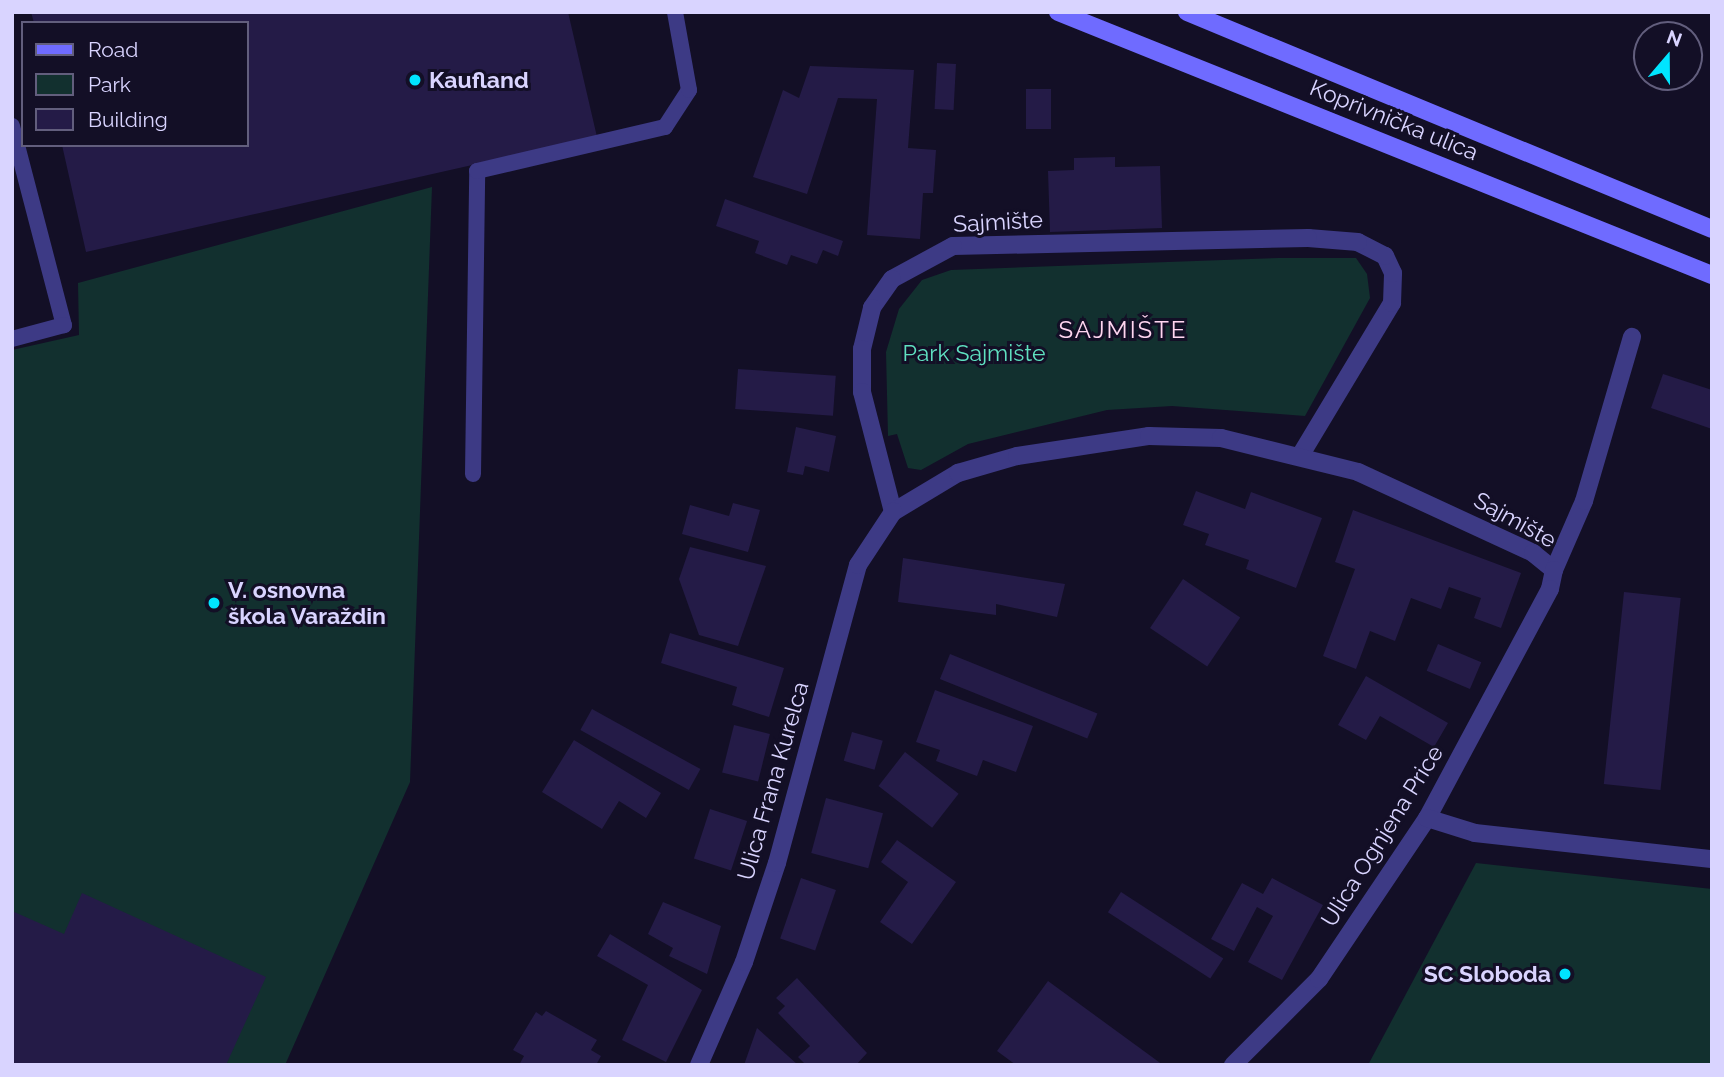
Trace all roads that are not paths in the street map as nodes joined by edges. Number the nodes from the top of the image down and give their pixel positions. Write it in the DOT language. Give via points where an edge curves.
graph roads {
  1 [pos="675,12"];
  2 [pos="1058,12"];
  3 [pos="1187,12"];
  4 [pos="12,126"];
  5 [pos="1712,229"];
  6 [pos="1712,275"];
  7 [pos="1632,337"];
  8 [pos="12,339"];
  9 [pos="1300,456"];
  10 [pos="473,474"];
  11 [pos="893,512"];
  12 [pos="1553,570"];
  13 [pos="1427,818"];
  14 [pos="1712,859"];
  15 [pos="699,1065"];
  16 [pos="1233,1065"];
  1 -- 10 [label="lane" via="689,90 665,127 477,171"];
  2 -- 6 [label="main road, Koprivnička ulica"];
  3 -- 5 [label="main road, Koprivnička ulica"];
  4 -- 8 [label="lane" via="64,325"];
  7 -- 12 [label="street, Sajmište" via="1584,501"];
  9 -- 11 [label="street, Sajmište" via="1221,438 1149,436 1017,456 970,469"];
  9 -- 11 [label="street, Sajmište" via="1392,303 1393,273 1385,256 1358,242 1308,238 953,246 892,279 872,309 862,349 869,437"];
  9 -- 12 [label="street, Sajmište" via="1358,472 1432,504 1533,553"];
  11 -- 15 [label="street, Ulica Frana Kurelca" via="858,565 777,863 744,962"];
  12 -- 13 [label="street, Ulica Ognjena Price" via="1550,589"];
  13 -- 14 [label="street" via="1475,833"];
  13 -- 16 [label="street, Ulica Ognjena Price" via="1319,979"];
}
